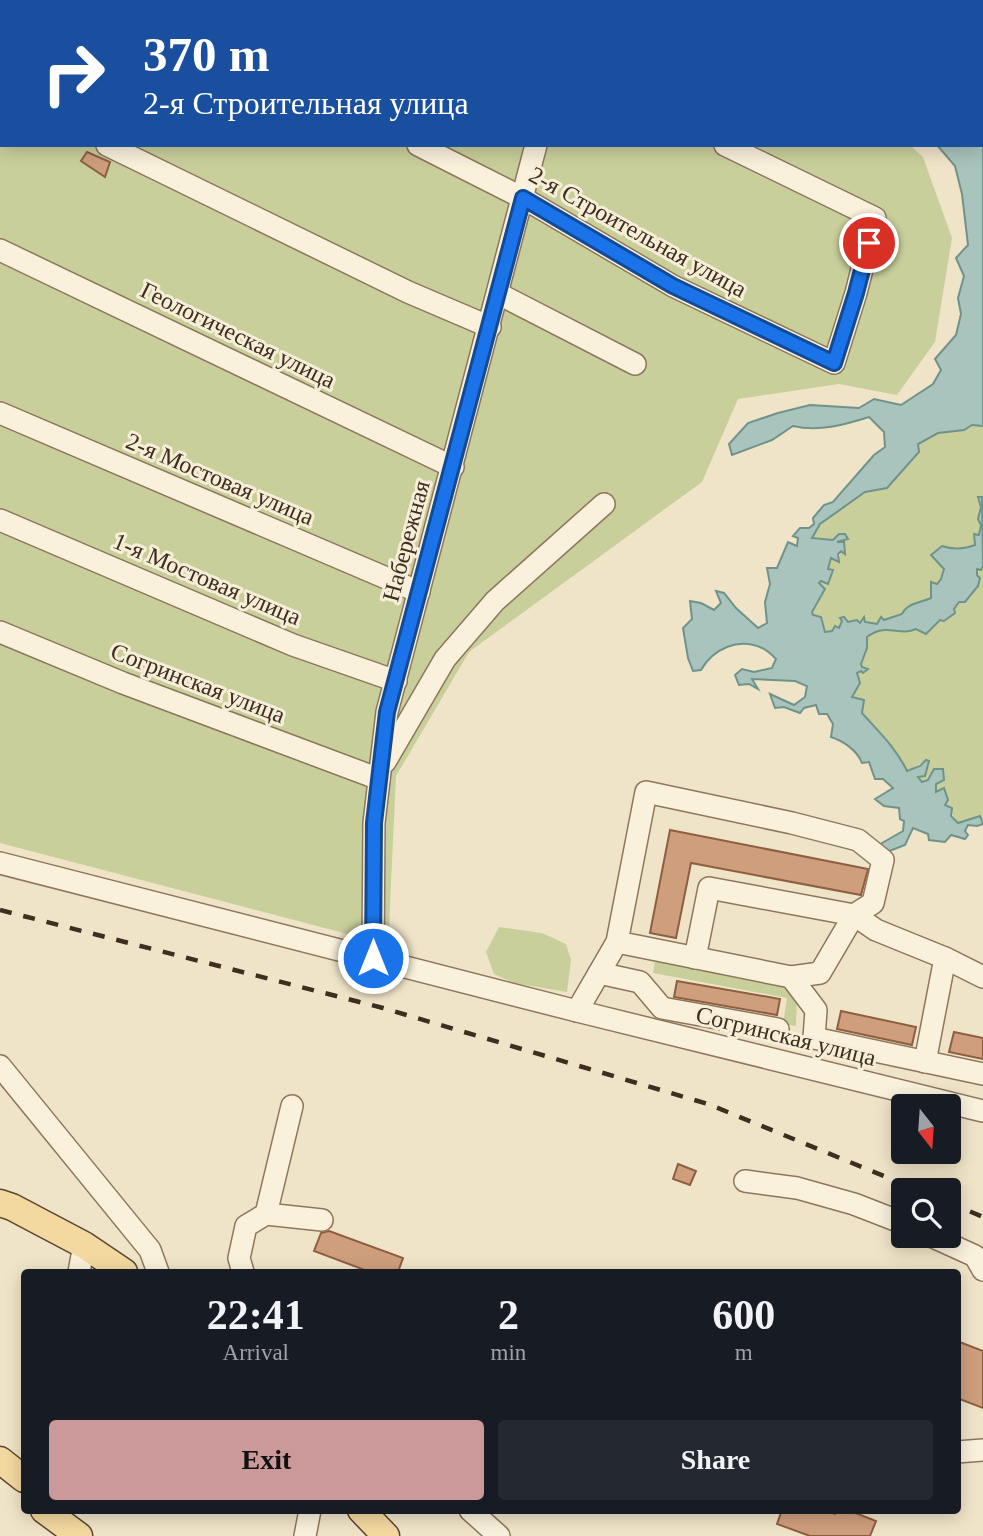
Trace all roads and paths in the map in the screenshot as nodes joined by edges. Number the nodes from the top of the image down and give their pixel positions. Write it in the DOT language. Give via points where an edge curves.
graph roads {
  1 [pos="111,147"];
  2 [pos="422,147"];
  3 [pos="536,147"];
  4 [pos="729,147"];
  5 [pos="523,198"];
  6 [pos="0,250"];
  7 [pos="499,294"];
  8 [pos="490,327"];
  9 [pos="635,364"];
  10 [pos="0,413"];
  11 [pos="453,467"];
  12 [pos="604,504"];
  13 [pos="0,520"];
  14 [pos="419,592"];
  15 [pos="0,632"];
  16 [pos="396,681"];
  17 [pos="380,775"];
  18 [pos="0,863"];
  19 [pos="854,915"];
  20 [pos="617,942"];
  21 [pos="373,958"];
  22 [pos="695,958"];
  23 [pos="945,958"];
  24 [pos="598,974"];
  25 [pos="791,977"];
  26 [pos="983,977"];
  27 [pos="576,1011"];
  28 [pos="778,1029"];
  29 [pos="925,1062"];
  30 [pos="0,1066"];
  31 [pos="983,1074"];
  32 [pos="292,1107"];
  33 [pos="983,1111"];
  34 [pos="745,1181"];
  35 [pos="0,1203"];
  36 [pos="266,1214"];
  37 [pos="891,1218"];
  38 [pos="322,1220"];
  39 [pos="84,1245"];
  40 [pos="957,1248"];
  41 [pos="80,1269"];
  42 [pos="120,1269"];
  43 [pos="157,1269"];
  44 [pos="242,1269"];
  45 [pos="983,1270"];
  46 [pos="983,1450"];
  47 [pos="961,1452"];
  48 [pos="49,1514"];
  49 [pos="72,1514"];
  50 [pos="309,1514"];
  51 [pos="365,1514"];
  52 [pos="474,1514"];
  53 [pos="79,1536"];
  54 [pos="102,1536"];
  55 [pos="305,1536"];
  56 [pos="386,1536"];
  57 [pos="499,1536"];
  1 -- 8 [label="street" via="408,292"];
  2 -- 5 [label="street, 2-я Строительная улица"];
  3 -- 5 [label="street, Набережная"];
  4 -- 5 [label="street, 2-я Строительная улица" via="876,218 834,363 673,286"];
  5 -- 7 [label="street, Набережная"];
  6 -- 11 [label="street, Геологическая улица"];
  7 -- 8 [label="street, Набережная"];
  7 -- 9 [label="street"];
  8 -- 11 [label="street, Набережная"];
  10 -- 14 [label="street, 2-я Мостовая улица"];
  11 -- 14 [label="street, Набережная"];
  12 -- 17 [label="street" via="495,601 445,659"];
  13 -- 16 [label="street, 1-я Мостовая улица" via="293,645"];
  14 -- 16 [label="street, Набережная"];
  15 -- 17 [label="street, Согринская улица" via="123,683"];
  16 -- 17 [label="street, Набережная" via="387,712"];
  17 -- 21 [label="street, Набережная" via="374,823"];
  18 -- 21 [label="street, Согринская улица"];
  19 -- 20 [label="street" via="873,903 883,860 858,840 646,792"];
  19 -- 22 [label="street" via="709,888"];
  19 -- 23 [label="street" via="876,930"];
  19 -- 25 [label="street" via="820,973"];
  20 -- 22 [label="street"];
  20 -- 24 [label="street"];
  21 -- 27 [label="street, Согринская улица"];
  22 -- 25 [label="street"];
  23 -- 26 [label="street"];
  23 -- 29 [label="street"];
  24 -- 27 [label="street"];
  24 -- 28 [label="street" via="640,982 662,1008"];
  25 -- 29 [label="street" via="816,1010 814,1038"];
  27 -- 33 [label="street, Согринская улица"];
  29 -- 31 [label="street"];
  30 -- 43 [label="street" via="150,1250"];
  32 -- 36 [label="street"];
  34 -- 37 [label="street" via="797,1188"];
  35 -- 39 [label="main road"];
  36 -- 38 [label="street"];
  36 -- 44 [label="street" via="246,1226 239,1258"];
  39 -- 41 [label="street"];
  39 -- 42 [label="main road"];
  40 -- 45 [label="street" via="975,1256"];
  46 -- 47 [label="street"];
  48 -- 53 [label="main road"];
  49 -- 54 [label="main road"];
  50 -- 55 [label="street"];
  51 -- 56 [label="main road"];
  52 -- 57 [label="street"];
}
